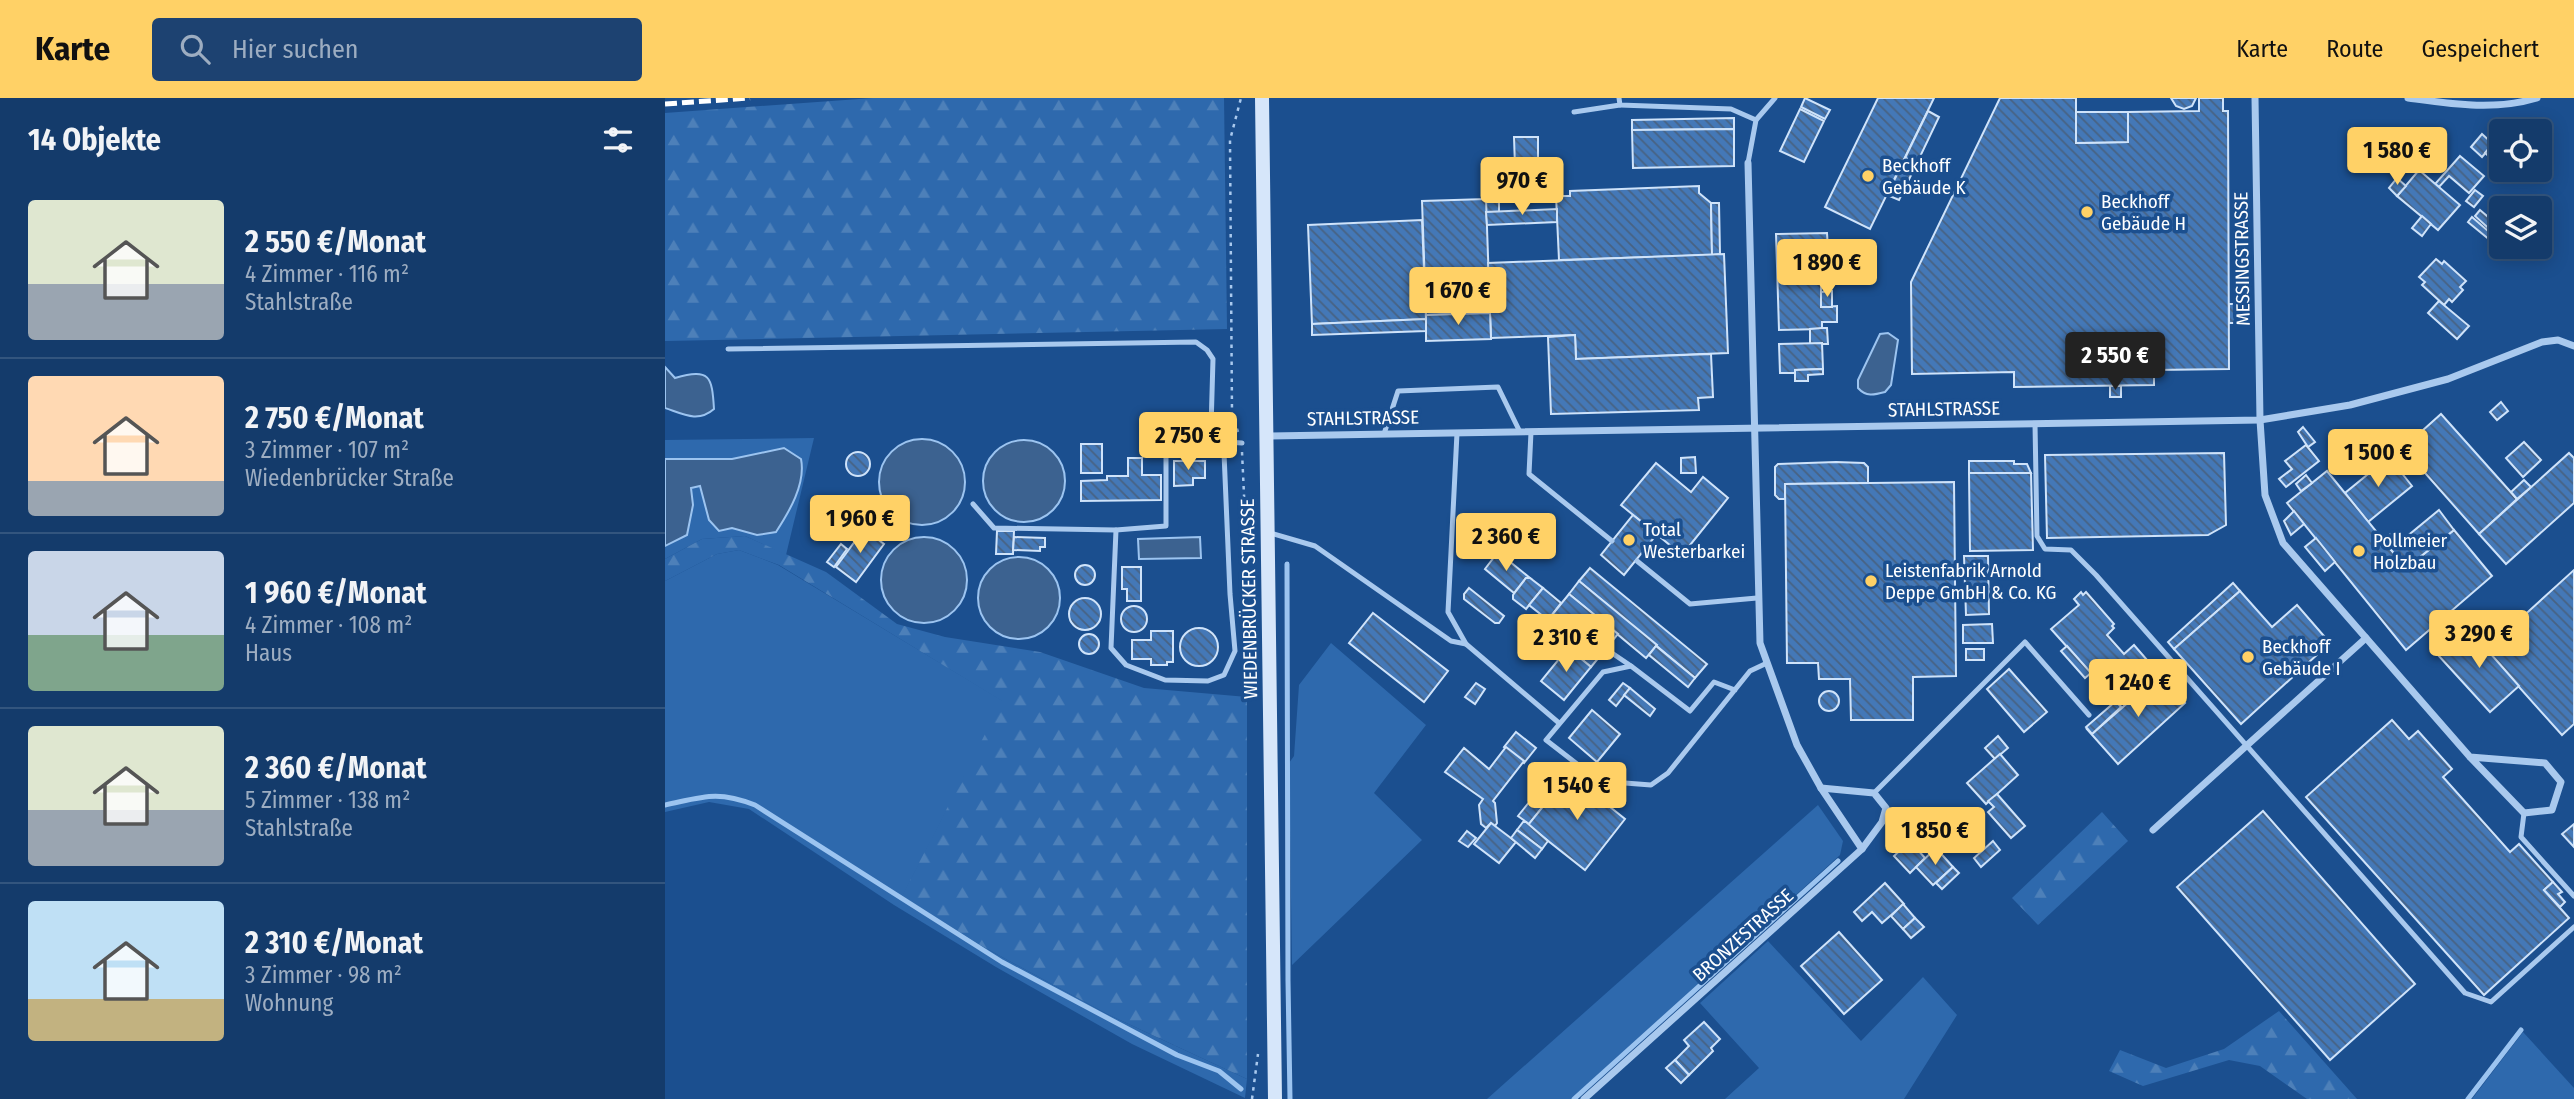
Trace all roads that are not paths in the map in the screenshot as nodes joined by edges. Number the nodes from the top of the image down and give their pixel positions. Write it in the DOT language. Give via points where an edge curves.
graph roads {
  1 [pos="1262,98"];
  2 [pos="1775,98"];
  3 [pos="2255,98"];
  4 [pos="2408,98"];
  5 [pos="2537,98"];
  6 [pos="1620,102"];
  7 [pos="1574,112"];
  8 [pos="1756,120"];
  9 [pos="1748,163"];
  10 [pos="2574,346"];
  11 [pos="728,349"];
  12 [pos="2260,420"];
  13 [pos="2035,424"];
  14 [pos="1754,428"];
  15 [pos="1520,432"];
  16 [pos="1531,432"];
  17 [pos="1457,433"];
  18 [pos="1384,434"];
  19 [pos="1267,436"];
  20 [pos="1219,441"];
  21 [pos="1242,443"];
  22 [pos="974,504"];
  23 [pos="1116,530"];
  24 [pos="1267,532"];
  25 [pos="1612,541"];
  26 [pos="1637,561"];
  27 [pos="1757,598"];
  28 [pos="1555,636"];
  29 [pos="2366,638"];
  30 [pos="1467,643"];
  31 [pos="1535,643"];
  32 [pos="1606,649"];
  33 [pos="1767,663"];
  34 [pos="1631,666"];
  35 [pos="1735,690"];
  36 [pos="2089,715"];
  37 [pos="1559,723"];
  38 [pos="2246,746"];
  39 [pos="2470,757"];
  40 [pos="1821,788"];
  41 [pos="1874,793"];
  42 [pos="2524,813"];
  43 [pos="2153,831"];
  44 [pos="1861,849"];
  45 [pos="2574,896"];
  46 [pos="2574,927"];
  47 [pos="1275,1099"];
  48 [pos="1584,1099"];
  1 -- 19 [label="main road, WIEDENBRÜCKER STRASSE"];
  2 -- 8 [label="lane"];
  3 -- 12 [label="street, MESSINGSTRASSE"];
  4 -- 5 [label="street" via="2472,106"];
  6 -- 7 [label="lane"];
  6 -- 8 [label="lane" via="1731,109"];
  8 -- 9 [label="lane"];
  9 -- 14 [label="street"];
  10 -- 12 [label="street, STAHLSTRASSE" via="2559,340 2542,342 2448,379 2350,405"];
  11 -- 20 [label="lane" via="1196,342 1213,359 1211,428"];
  12 -- 13 [label="street, STAHLSTRASSE"];
  12 -- 29 [label="street" via="2265,495 2283,543"];
  13 -- 14 [label="street, STAHLSTRASSE"];
  13 -- 38 [label="lane" via="2037,536 2045,550 2071,550"];
  14 -- 16 [label="street, STAHLSTRASSE"];
  14 -- 27 [label="street"];
  15 -- 16 [label="street, STAHLSTRASSE"];
  15 -- 17 [label="street, STAHLSTRASSE"];
  15 -- 18 [label="lane" via="1498,387 1398,391"];
  16 -- 25 [label="lane" via="1529,474"];
  17 -- 18 [label="street, STAHLSTRASSE"];
  17 -- 30 [label="lane" via="1448,612"];
  18 -- 19 [label="street, STAHLSTRASSE"];
  19 -- 24 [label="main road, WIEDENBRÜCKER STRASSE"];
  20 -- 21 [label="lane"];
  20 -- 23 [label="lane" via="1177,444 1166,451 1166,526"];
  20 -- 23 [label="lane" via="1224,453 1235,651 1224,675 1208,681 1165,680 1126,665 1111,648"];
  22 -- 23 [label="lane" via="994,528"];
  24 -- 30 [label="lane" via="1315,546 1451,641"];
  24 -- 47 [label="main road, WIEDENBRÜCKER STRASSE"];
  26 -- 27 [label="lane" via="1689,604"];
  27 -- 33 [label="street" via="1759,643"];
  28 -- 31 [label="lane"];
  29 -- 38 [label="street"];
  29 -- 39 [label="street"];
  30 -- 37 [label="lane"];
  32 -- 34 [label="lane"];
  33 -- 35 [label="lane" via="1750,671"];
  33 -- 40 [label="street" via="1797,745"];
  34 -- 35 [label="lane" via="1690,711 1714,682"];
  34 -- 37 [label="lane" via="1603,672"];
  35 -- 37 [label="lane" via="1668,774 1651,785 1599,781 1546,740"];
  36 -- 41 [label="lane" via="2025,642"];
  38 -- 43 [label="street"];
  38 -- 46 [label="lane" via="2465,993 2491,1002"];
  39 -- 42 [label="street"];
  39 -- 42 [label="street" via="2545,763 2561,782 2552,810"];
  40 -- 41 [label="street"];
  40 -- 44 [label="street"];
  41 -- 44 [label="street, BRONZESTRASSE" via="1886,808 1882,822"];
  42 -- 45 [label="lane" via="2521,837"];
  44 -- 48 [label="street, BRONZESTRASSE"];
}
